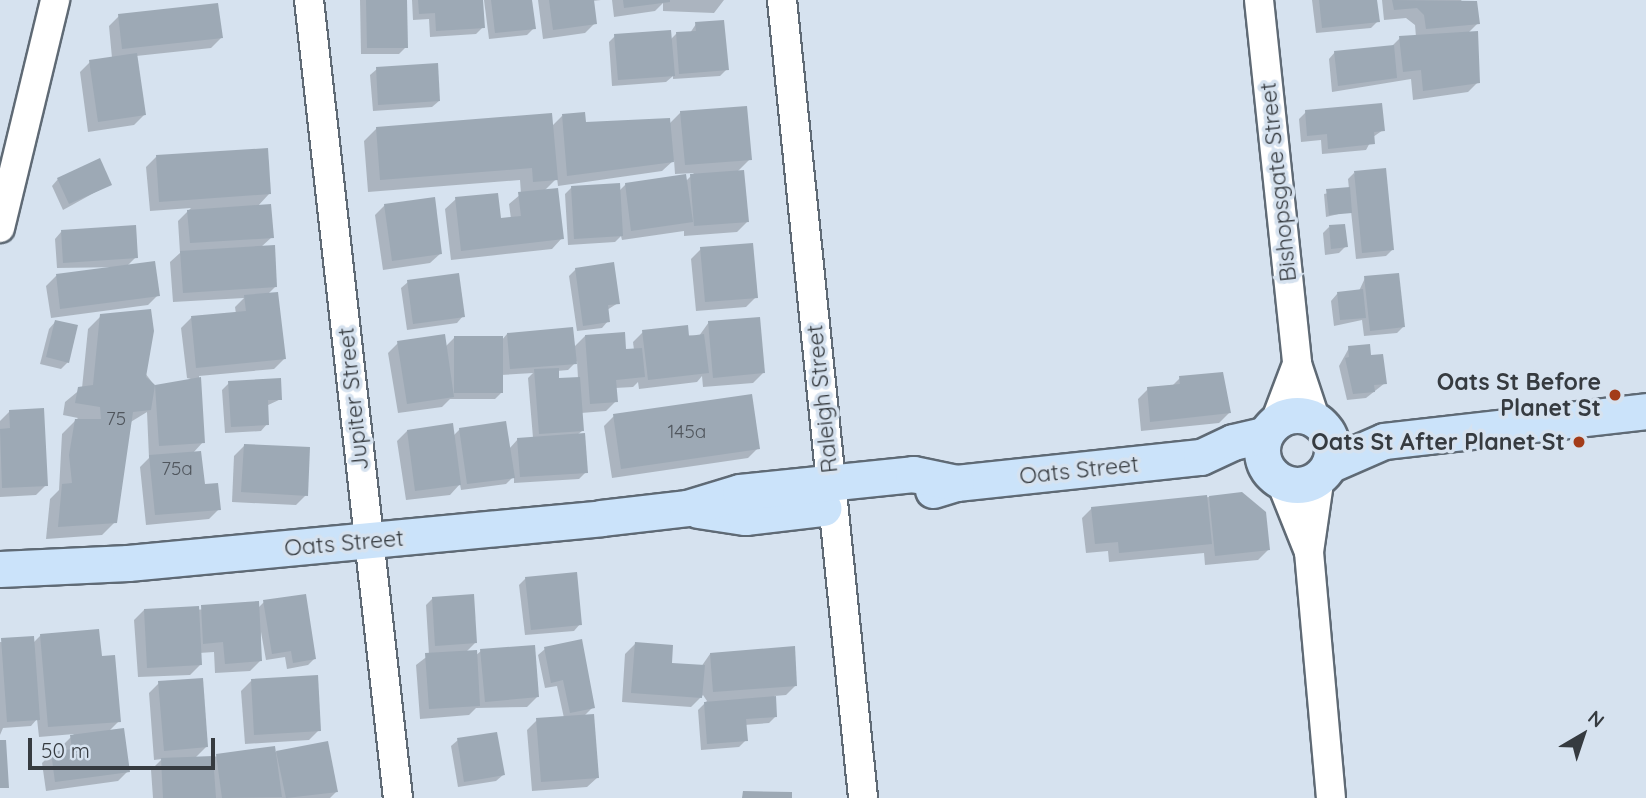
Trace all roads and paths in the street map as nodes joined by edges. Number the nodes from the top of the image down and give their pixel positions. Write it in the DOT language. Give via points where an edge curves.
graph roads {
  1 [pos="55,0"];
  2 [pos="309,0"];
  3 [pos="782,0"];
  4 [pos="1259,0"];
  5 [pos="0,228"];
  6 [pos="1297,364"];
  7 [pos="1646,411"];
  8 [pos="1320,424"];
  9 [pos="1384,441"];
  10 [pos="1271,452"];
  11 [pos="1324,471"];
  12 [pos="832,495"];
  13 [pos="369,541"];
  14 [pos="1309,552"];
  15 [pos="0,569"];
  16 [pos="398,798"];
  17 [pos="863,798"];
  18 [pos="1331,798"];
  1 -- 5 [label="street"];
  2 -- 13 [label="street, Jupiter Street"];
  3 -- 12 [label="street, Raleigh Street"];
  4 -- 6 [label="street, Bishopsgate Street"];
  6 -- 8 [label="street, Bishopsgate Street"];
  6 -- 10 [label="street, Bishopsgate Street"];
  7 -- 9 [label="main road"];
  8 -- 9 [label="main road"];
  8 -- 10 [label="main road" via="1295,414"];
  8 -- 11 [label="main road" via="1332,449"];
  9 -- 11 [label="main road"];
  10 -- 11 [label="main road" via="1303,485"];
  10 -- 12 [label="main road, Oats Street" via="1233,467 1201,457 956,483 905,498"];
  10 -- 14 [label="street"];
  11 -- 14 [label="street"];
  12 -- 13 [label="main road, Oats Street" via="740,492 688,508"];
  12 -- 17 [label="street, Raleigh Street"];
  13 -- 15 [label="main road, Oats Street" via="128,563"];
  13 -- 16 [label="street, Jupiter Street"];
  14 -- 18 [label="street"];
}
